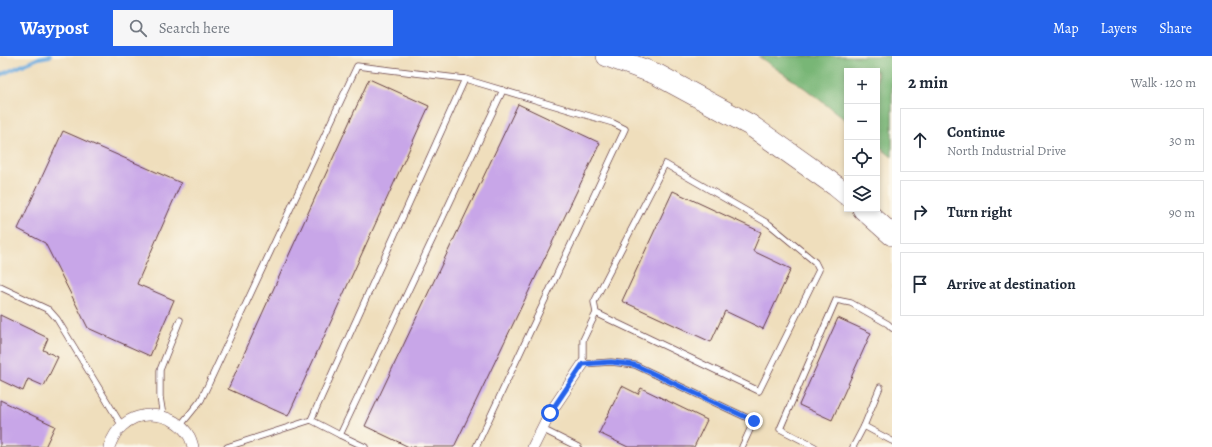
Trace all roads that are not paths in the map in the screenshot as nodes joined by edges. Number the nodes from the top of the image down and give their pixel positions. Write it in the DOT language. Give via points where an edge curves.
graph roads {
  1 [pos="607,56"];
  2 [pos="465,79"];
  3 [pos="503,90"];
  4 [pos="844,193"];
  5 [pos="866,212"];
  6 [pos="892,234"];
  7 [pos="0,287"];
  8 [pos="596,313"];
  9 [pos="180,320"];
  10 [pos="892,328"];
  11 [pos="583,364"];
  12 [pos="880,387"];
  13 [pos="163,416"];
  14 [pos="311,420"];
  15 [pos="122,426"];
  16 [pos="180,426"];
  17 [pos="864,426"];
  18 [pos="542,430"];
  19 [pos="340,435"];
  20 [pos="892,441"];
  21 [pos="109,447"];
  22 [pos="193,447"];
  23 [pos="227,447"];
  24 [pos="365,447"];
  25 [pos="476,447"];
  26 [pos="532,447"];
  27 [pos="578,447"];
  28 [pos="742,447"];
  29 [pos="815,447"];
  30 [pos="853,447"];
  1 -- 4 [label="highway" via="656,74 750,125"];
  2 -- 3 [label="lane"];
  2 -- 14 [label="lane"];
  2 -- 16 [label="lane" via="357,66 201,400"];
  3 -- 19 [label="lane"];
  3 -- 25 [label="lane" via="613,123 625,129"];
  5 -- 6 [label="highway"];
  7 -- 15 [label="lane" via="49,310 57,319"];
  8 -- 8 [label="lane" via="594,302 665,164 769,224 816,262 819,270 759,391"];
  8 -- 11 [label="lane" via="583,340"];
  9 -- 13 [label="lane" via="160,370"];
  10 -- 29 [label="lane" via="850,303 836,300 780,429"];
  11 -- 18 [label="street" via="550,413"];
  11 -- 28 [label="lane" via="611,362 635,365 754,421"];
  12 -- 17 [label="lane"];
  13 -- 15 [label="street" via="148,414 134,418"];
  13 -- 16 [label="street"];
  14 -- 19 [label="lane"];
  14 -- 23 [label="lane"];
  15 -- 21 [label="street" via="114,435"];
  16 -- 22 [label="street" via="189,436"];
  17 -- 20 [label="lane"];
  17 -- 30 [label="lane"];
  18 -- 26 [label="street"];
  18 -- 27 [label="lane"];
  19 -- 24 [label="lane"];
}
